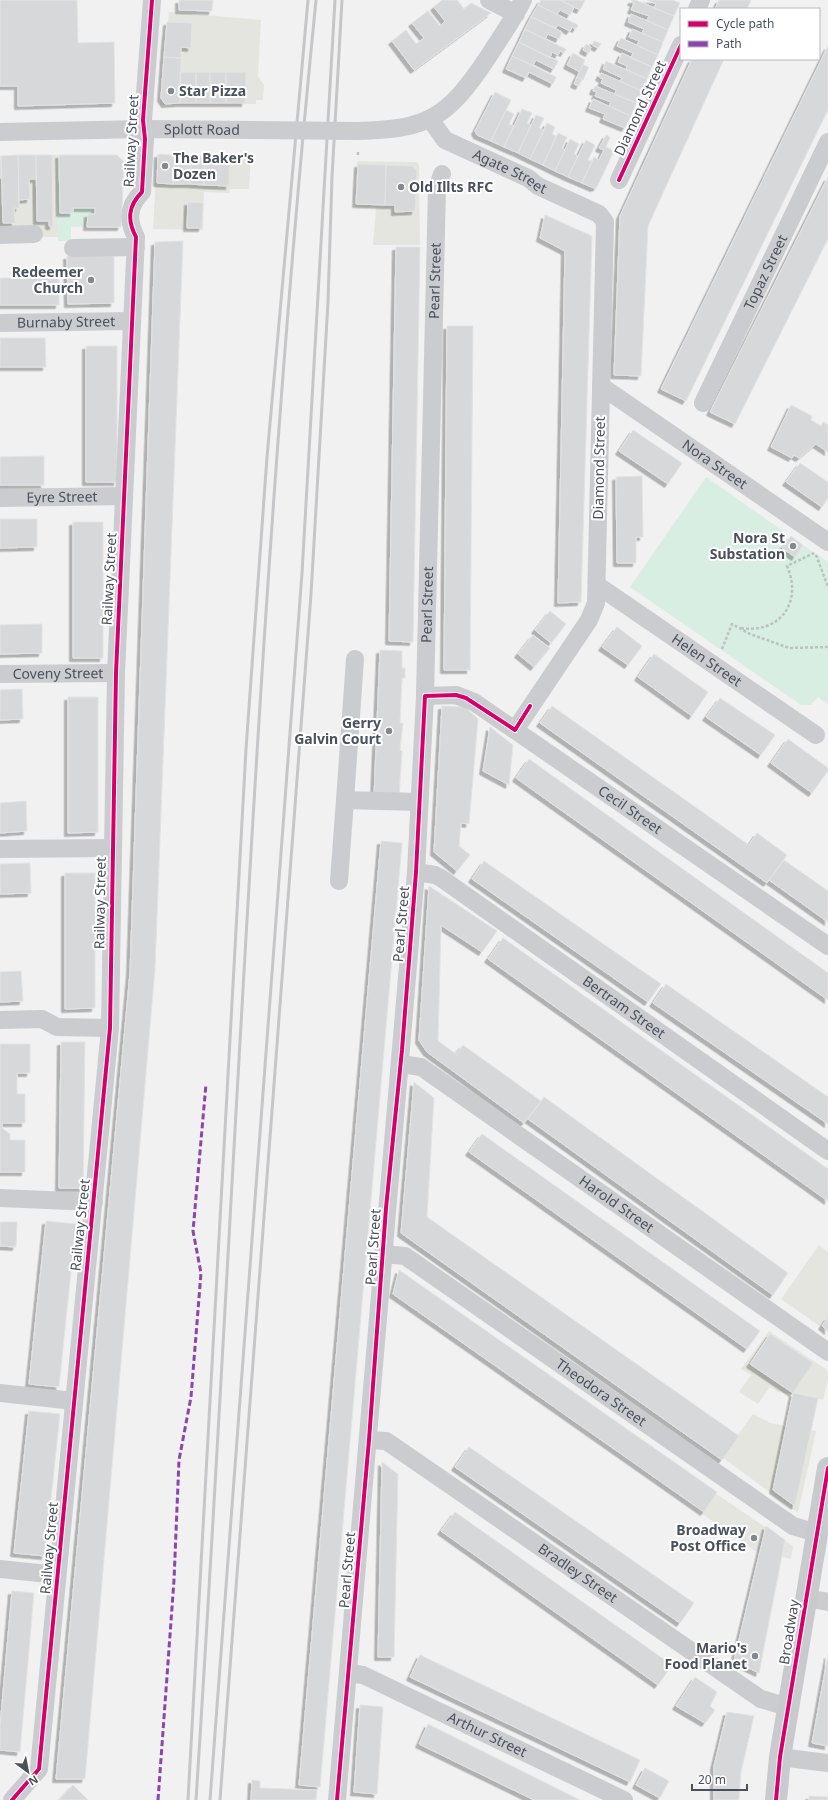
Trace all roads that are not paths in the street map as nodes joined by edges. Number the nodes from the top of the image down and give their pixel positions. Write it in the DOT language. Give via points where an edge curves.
graph roads {
  1 [pos="152,0"];
  2 [pos="489,0"];
  3 [pos="519,7"];
  4 [pos="680,47"];
  5 [pos="430,119"];
  6 [pos="144,130"];
  7 [pos="0,132"];
  8 [pos="828,142"];
  9 [pos="442,174"];
  10 [pos="619,180"];
  11 [pos="599,214"];
  12 [pos="34,234"];
  13 [pos="0,235"];
  14 [pos="136,247"];
  15 [pos="73,248"];
  16 [pos="132,321"];
  17 [pos="0,323"];
  18 [pos="601,386"];
  19 [pos="703,402"];
  20 [pos="124,496"];
  21 [pos="0,498"];
  22 [pos="822,545"];
  23 [pos="597,585"];
  24 [pos="355,660"];
  25 [pos="116,673"];
  26 [pos="0,674"];
  27 [pos="425,696"];
  28 [pos="515,730"];
  29 [pos="816,735"];
  30 [pos="345,800"];
  31 [pos="420,802"];
  32 [pos="112,848"];
  33 [pos="0,849"];
  34 [pos="416,872"];
  35 [pos="339,881"];
  36 [pos="828,946"];
  37 [pos="0,1020"];
  38 [pos="110,1028"];
  39 [pos="401,1064"];
  40 [pos="828,1151"];
  41 [pos="0,1198"];
  42 [pos="94,1202"];
  43 [pos="384,1254"];
  44 [pos="828,1352"];
  45 [pos="0,1393"];
  46 [pos="74,1401"];
  47 [pos="369,1440"];
  48 [pos="828,1468"];
  49 [pos="817,1533"];
  50 [pos="0,1569"];
  51 [pos="57,1575"];
  52 [pos="806,1598"];
  53 [pos="828,1602"];
  54 [pos="349,1673"];
  55 [pos="788,1708"];
  56 [pos="780,1757"];
  57 [pos="828,1763"];
  58 [pos="12,1800"];
  59 [pos="337,1800"];
  60 [pos="624,1800"];
  61 [pos="776,1800"];
  1 -- 6 [label="street, Railway Street" via="142,120"];
  2 -- 3 [label="street"];
  3 -- 5 [label="street, Splott Road" via="466,89"];
  4 -- 10 [label="street, Diamond Street"];
  5 -- 6 [label="street, Splott Road, bridge" via="404,128 356,131"];
  5 -- 11 [label="street, Agate Street" via="445,140"];
  6 -- 7 [label="street, Splott Road"];
  6 -- 14 [label="street, Railway Street" via="142,192 132,202 130,226 136,237"];
  8 -- 19 [label="street, Topaz Street"];
  9 -- 27 [label="street, Pearl Street" via="437,189"];
  11 -- 18 [label="street, Diamond Street" via="605,222"];
  12 -- 13 [label="street"];
  14 -- 15 [label="street"];
  14 -- 16 [label="street, Railway Street"];
  16 -- 17 [label="street, Burnaby Street"];
  16 -- 20 [label="street, Railway Street"];
  18 -- 22 [label="street, Nora Street"];
  18 -- 23 [label="street, Diamond Street"];
  20 -- 21 [label="street, Eyre Street"];
  20 -- 25 [label="street, Railway Street"];
  23 -- 28 [label="street, Diamond Street" via="594,612"];
  23 -- 29 [label="street, Helen Street"];
  24 -- 30 [label="street"];
  25 -- 26 [label="street, Coveny Street"];
  25 -- 32 [label="street, Railway Street"];
  27 -- 28 [label="street, Cecil Street" via="456,695 466,698"];
  27 -- 31 [label="street, Pearl Street"];
  28 -- 36 [label="street, Cecil Street"];
  30 -- 31 [label="street"];
  30 -- 35 [label="street"];
  31 -- 34 [label="street, Pearl Street"];
  32 -- 33 [label="street"];
  32 -- 38 [label="street, Railway Street"];
  34 -- 39 [label="street, Pearl Street"];
  34 -- 40 [label="street, Bertram Street" via="441,878"];
  37 -- 38 [label="street" via="42,1019 56,1027"];
  38 -- 42 [label="street, Railway Street"];
  39 -- 43 [label="street, Pearl Street" via="386,1208"];
  39 -- 44 [label="street, Harold Street" via="420,1067"];
  41 -- 42 [label="street"];
  42 -- 46 [label="street, Railway Street"];
  43 -- 47 [label="street, Pearl Street"];
  43 -- 49 [label="street, Theodora Street" via="405,1256 787,1522 797,1528"];
  45 -- 46 [label="street"];
  46 -- 51 [label="street, Railway Street"];
  47 -- 54 [label="street, Pearl Street"];
  47 -- 55 [label="street, Bradley Street" via="386,1441 761,1699"];
  48 -- 49 [label="main road, Broadway"];
  49 -- 52 [label="main road, Broadway"];
  50 -- 51 [label="street"];
  51 -- 58 [label="street, Railway Street" via="39,1769"];
  52 -- 53 [label="street"];
  52 -- 55 [label="main road, Broadway"];
  54 -- 59 [label="street, Pearl Street"];
  54 -- 60 [label="street, Arthur Street" via="363,1675"];
  55 -- 56 [label="main road, Broadway"];
  56 -- 57 [label="street"];
  56 -- 61 [label="main road, Broadway"];
}
